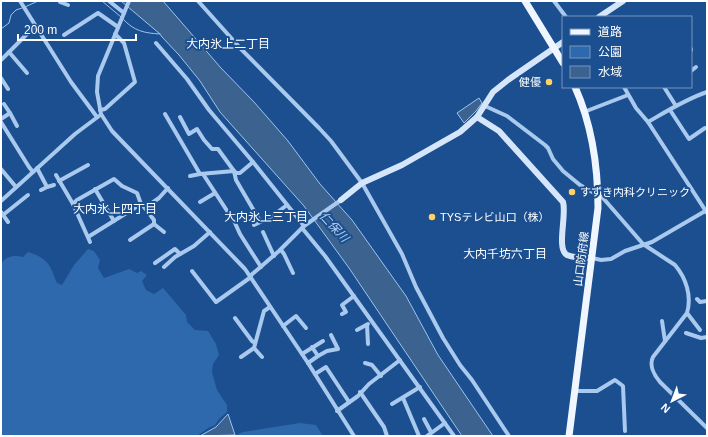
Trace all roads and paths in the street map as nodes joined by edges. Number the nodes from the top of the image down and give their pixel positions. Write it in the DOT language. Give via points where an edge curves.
graph roads {
  1 [pos="20,1"];
  2 [pos="60,1"];
  3 [pos="109,1"];
  4 [pos="129,1"];
  5 [pos="198,1"];
  6 [pos="525,1"];
  7 [pos="554,1"];
  8 [pos="623,1"];
  9 [pos="68,5"];
  10 [pos="125,11"];
  11 [pos="565,16"];
  12 [pos="600,16"];
  13 [pos="36,26"];
  14 [pos="118,27"];
  15 [pos="115,34"];
  16 [pos="64,35"];
  17 [pos="156,43"];
  18 [pos="562,43"];
  19 [pos="555,48"];
  20 [pos="9,52"];
  21 [pos="1,60"];
  22 [pos="562,60"];
  23 [pos="696,67"];
  24 [pos="692,70"];
  25 [pos="27,73"];
  26 [pos="1,78"];
  27 [pos="575,88"];
  28 [pos="625,88"];
  29 [pos="665,88"];
  30 [pos="8,89"];
  31 [pos="707,92"];
  32 [pos="628,94"];
  33 [pos="4,104"];
  34 [pos="485,106"];
  35 [pos="676,106"];
  36 [pos="670,110"];
  37 [pos="584,112"];
  38 [pos="10,113"];
  39 [pos="100,114"];
  40 [pos="165,114"];
  41 [pos="180,117"];
  42 [pos="477,117"];
  43 [pos="1,119"];
  44 [pos="648,122"];
  45 [pos="2,125"];
  46 [pos="17,126"];
  47 [pos="705,128"];
  48 [pos="253,162"];
  49 [pos="88,165"];
  50 [pos="37,168"];
  51 [pos="1,170"];
  52 [pos="234,171"];
  53 [pos="33,172"];
  54 [pos="202,174"];
  55 [pos="56,175"];
  56 [pos="190,176"];
  57 [pos="59,181"];
  58 [pos="362,183"];
  59 [pos="54,185"];
  60 [pos="16,187"];
  61 [pos="47,188"];
  62 [pos="168,188"];
  63 [pos="95,189"];
  64 [pos="41,190"];
  65 [pos="215,193"];
  66 [pos="28,195"];
  67 [pos="598,195"];
  68 [pos="1,200"];
  69 [pos="340,200"];
  70 [pos="200,202"];
  71 [pos="73,204"];
  72 [pos="141,204"];
  73 [pos="287,205"];
  74 [pos="145,208"];
  75 [pos="706,211"];
  76 [pos="2,213"];
  77 [pos="114,221"];
  78 [pos="260,221"];
  79 [pos="8,222"];
  80 [pos="154,224"];
  81 [pos="254,225"];
  82 [pos="304,226"];
  83 [pos="164,232"];
  84 [pos="210,232"];
  85 [pos="263,232"];
  86 [pos="88,237"];
  87 [pos="130,240"];
  88 [pos="90,242"];
  89 [pos="643,244"];
  90 [pos="281,250"];
  91 [pos="180,254"];
  92 [pos="274,256"];
  93 [pos="592,258"];
  94 [pos="155,263"];
  95 [pos="164,267"];
  96 [pos="261,267"];
  97 [pos="192,271"];
  98 [pos="293,273"];
  99 [pos="250,276"];
  100 [pos="354,296"];
  101 [pos="697,299"];
  102 [pos="707,301"];
  103 [pos="270,307"];
  104 [pos="687,313"];
  105 [pos="342,314"];
  106 [pos="235,318"];
  107 [pos="662,321"];
  108 [pos="372,322"];
  109 [pos="367,325"];
  110 [pos="283,326"];
  111 [pos="306,328"];
  112 [pos="357,330"];
  113 [pos="700,330"];
  114 [pos="686,332"];
  115 [pos="331,335"];
  116 [pos="707,337"];
  117 [pos="323,341"];
  118 [pos="665,341"];
  119 [pos="256,343"];
  120 [pos="368,344"];
  121 [pos="312,347"];
  122 [pos="254,348"];
  123 [pos="302,354"];
  124 [pos="318,356"];
  125 [pos="241,357"];
  126 [pos="262,357"];
  127 [pos="400,360"];
  128 [pos="365,362"];
  129 [pos="308,363"];
  130 [pos="315,374"];
  131 [pos="380,376"];
  132 [pos="420,387"];
  133 [pos="575,391"];
  134 [pos="360,392"];
  135 [pos="402,398"];
  136 [pos="349,402"];
  137 [pos="392,404"];
  138 [pos="337,411"];
  139 [pos="424,419"];
  140 [pos="445,423"];
  141 [pos="707,428"];
  142 [pos="625,431"];
  143 [pos="432,432"];
  144 [pos="354,436"];
  145 [pos="388,436"];
  146 [pos="419,436"];
  147 [pos="427,436"];
  148 [pos="435,436"];
  149 [pos="454,436"];
  150 [pos="509,436"];
  151 [pos="569,436"];
  1 -- 13 [label="street"];
  2 -- 9 [label="street"];
  3 -- 10 [label="street"];
  4 -- 10 [label="street"];
  5 -- 58 [label="street" via="331,141"];
  6 -- 19 [label="main road"];
  7 -- 11 [label="street"];
  8 -- 12 [label="street"];
  10 -- 14 [label="street"];
  13 -- 20 [label="street"];
  13 -- 39 [label="street" via="85,102"];
  14 -- 15 [label="street"];
  14 -- 16 [label="street" via="98,13"];
  15 -- 39 [label="street" via="98,76"];
  15 -- 39 [label="street" via="124,43 135,82"];
  17 -- 48 [label="street"];
  18 -- 19 [label="street"];
  19 -- 22 [label="main road"];
  19 -- 34 [label="street" via="502,85 490,96"];
  20 -- 21 [label="street"];
  20 -- 25 [label="street"];
  23 -- 24 [label="street"];
  26 -- 30 [label="street"];
  27 -- 37 [label="main road, 山口防府線"];
  28 -- 32 [label="street"];
  29 -- 35 [label="street"];
  31 -- 35 [label="street"];
  32 -- 37 [label="street"];
  32 -- 44 [label="street"];
  33 -- 38 [label="street"];
  34 -- 42 [label="street"];
  34 -- 67 [label="street" via="508,116 545,145 562,171"];
  35 -- 36 [label="street"];
  36 -- 44 [label="street"];
  36 -- 47 [label="street" via="688,138"];
  37 -- 67 [label="main road, 山口防府線" via="594,152"];
  38 -- 43 [label="street"];
  38 -- 46 [label="street"];
  39 -- 50 [label="street"];
  39 -- 62 [label="street" via="112,131"];
  40 -- 54 [label="street"];
  41 -- 52 [label="street" via="189,134 197,129 212,149 218,149"];
  42 -- 58 [label="street" via="447,140"];
  42 -- 93 [label="street" via="499,131 563,202 563,252"];
  44 -- 75 [label="street"];
  45 -- 53 [label="street"];
  48 -- 52 [label="street" via="240,173"];
  48 -- 73 [label="street"];
  49 -- 57 [label="street"];
  50 -- 53 [label="street"];
  50 -- 61 [label="street"];
  51 -- 60 [label="street"];
  52 -- 54 [label="street"];
  52 -- 78 [label="street" via="236,180"];
  53 -- 60 [label="street"];
  54 -- 56 [label="street"];
  54 -- 65 [label="street"];
  55 -- 57 [label="street"];
  57 -- 71 [label="street"];
  58 -- 69 [label="street"];
  58 -- 150 [label="street" via="402,254 443,338"];
  59 -- 61 [label="street"];
  60 -- 68 [label="street"];
  61 -- 64 [label="street"];
  62 -- 74 [label="street"];
  62 -- 84 [label="street"];
  63 -- 71 [label="street"];
  63 -- 72 [label="street" via="114,179 137,194"];
  63 -- 77 [label="street"];
  65 -- 70 [label="street"];
  65 -- 96 [label="street"];
  66 -- 76 [label="street"];
  67 -- 89 [label="street"];
  67 -- 93 [label="main road, 山口防府線"];
  69 -- 82 [label="street"];
  71 -- 86 [label="street"];
  72 -- 74 [label="street"];
  72 -- 77 [label="street"];
  73 -- 78 [label="street" via="271,217"];
  73 -- 82 [label="street"];
  74 -- 80 [label="street"];
  75 -- 89 [label="street" via="660,238"];
  76 -- 79 [label="street"];
  77 -- 86 [label="street"];
  78 -- 81 [label="street"];
  80 -- 83 [label="street"];
  80 -- 87 [label="street"];
  82 -- 90 [label="street"];
  82 -- 100 [label="street"];
  84 -- 91 [label="street"];
  84 -- 99 [label="street"];
  85 -- 92 [label="street"];
  86 -- 88 [label="street"];
  89 -- 93 [label="street" via="611,259"];
  89 -- 104 [label="street" via="680,271 689,296"];
  90 -- 92 [label="street"];
  90 -- 98 [label="street"];
  91 -- 94 [label="street" via="175,249"];
  91 -- 95 [label="street"];
  92 -- 96 [label="street"];
  93 -- 133 [label="main road, 山口防府線"];
  96 -- 99 [label="street"];
  97 -- 99 [label="street" via="216,302"];
  99 -- 103 [label="street"];
  100 -- 105 [label="street" via="342,305 346,312"];
  100 -- 108 [label="street"];
  101 -- 102 [label="street" via="700,302"];
  103 -- 110 [label="street"];
  103 -- 119 [label="street" via="264,311"];
  104 -- 113 [label="street"];
  104 -- 118 [label="street"];
  106 -- 119 [label="street"];
  107 -- 118 [label="street"];
  108 -- 109 [label="street"];
  108 -- 127 [label="street"];
  109 -- 112 [label="street"];
  109 -- 120 [label="street"];
  110 -- 111 [label="street" via="296,316"];
  110 -- 123 [label="street"];
  114 -- 116 [label="street" via="701,338"];
  115 -- 124 [label="street" via="338,349"];
  117 -- 121 [label="street"];
  118 -- 141 [label="street" via="651,360 655,377"];
  119 -- 122 [label="street"];
  121 -- 123 [label="street"];
  121 -- 124 [label="street"];
  122 -- 125 [label="street"];
  122 -- 126 [label="street"];
  123 -- 129 [label="street"];
  124 -- 129 [label="street"];
  127 -- 131 [label="street"];
  127 -- 132 [label="street"];
  128 -- 131 [label="street" via="372,365"];
  129 -- 130 [label="street"];
  130 -- 136 [label="street" via="326,366"];
  130 -- 138 [label="street"];
  131 -- 134 [label="street"];
  132 -- 135 [label="street"];
  132 -- 140 [label="street"];
  133 -- 142 [label="street" via="597,391 615,380 623,386"];
  133 -- 151 [label="main road, 山口防府線"];
  134 -- 136 [label="street"];
  134 -- 145 [label="street"];
  135 -- 137 [label="street"];
  135 -- 146 [label="street"];
  136 -- 138 [label="street"];
  138 -- 144 [label="street"];
  139 -- 143 [label="street"];
  140 -- 143 [label="street"];
  140 -- 149 [label="street"];
  143 -- 147 [label="street"];
  143 -- 148 [label="street"];
}
